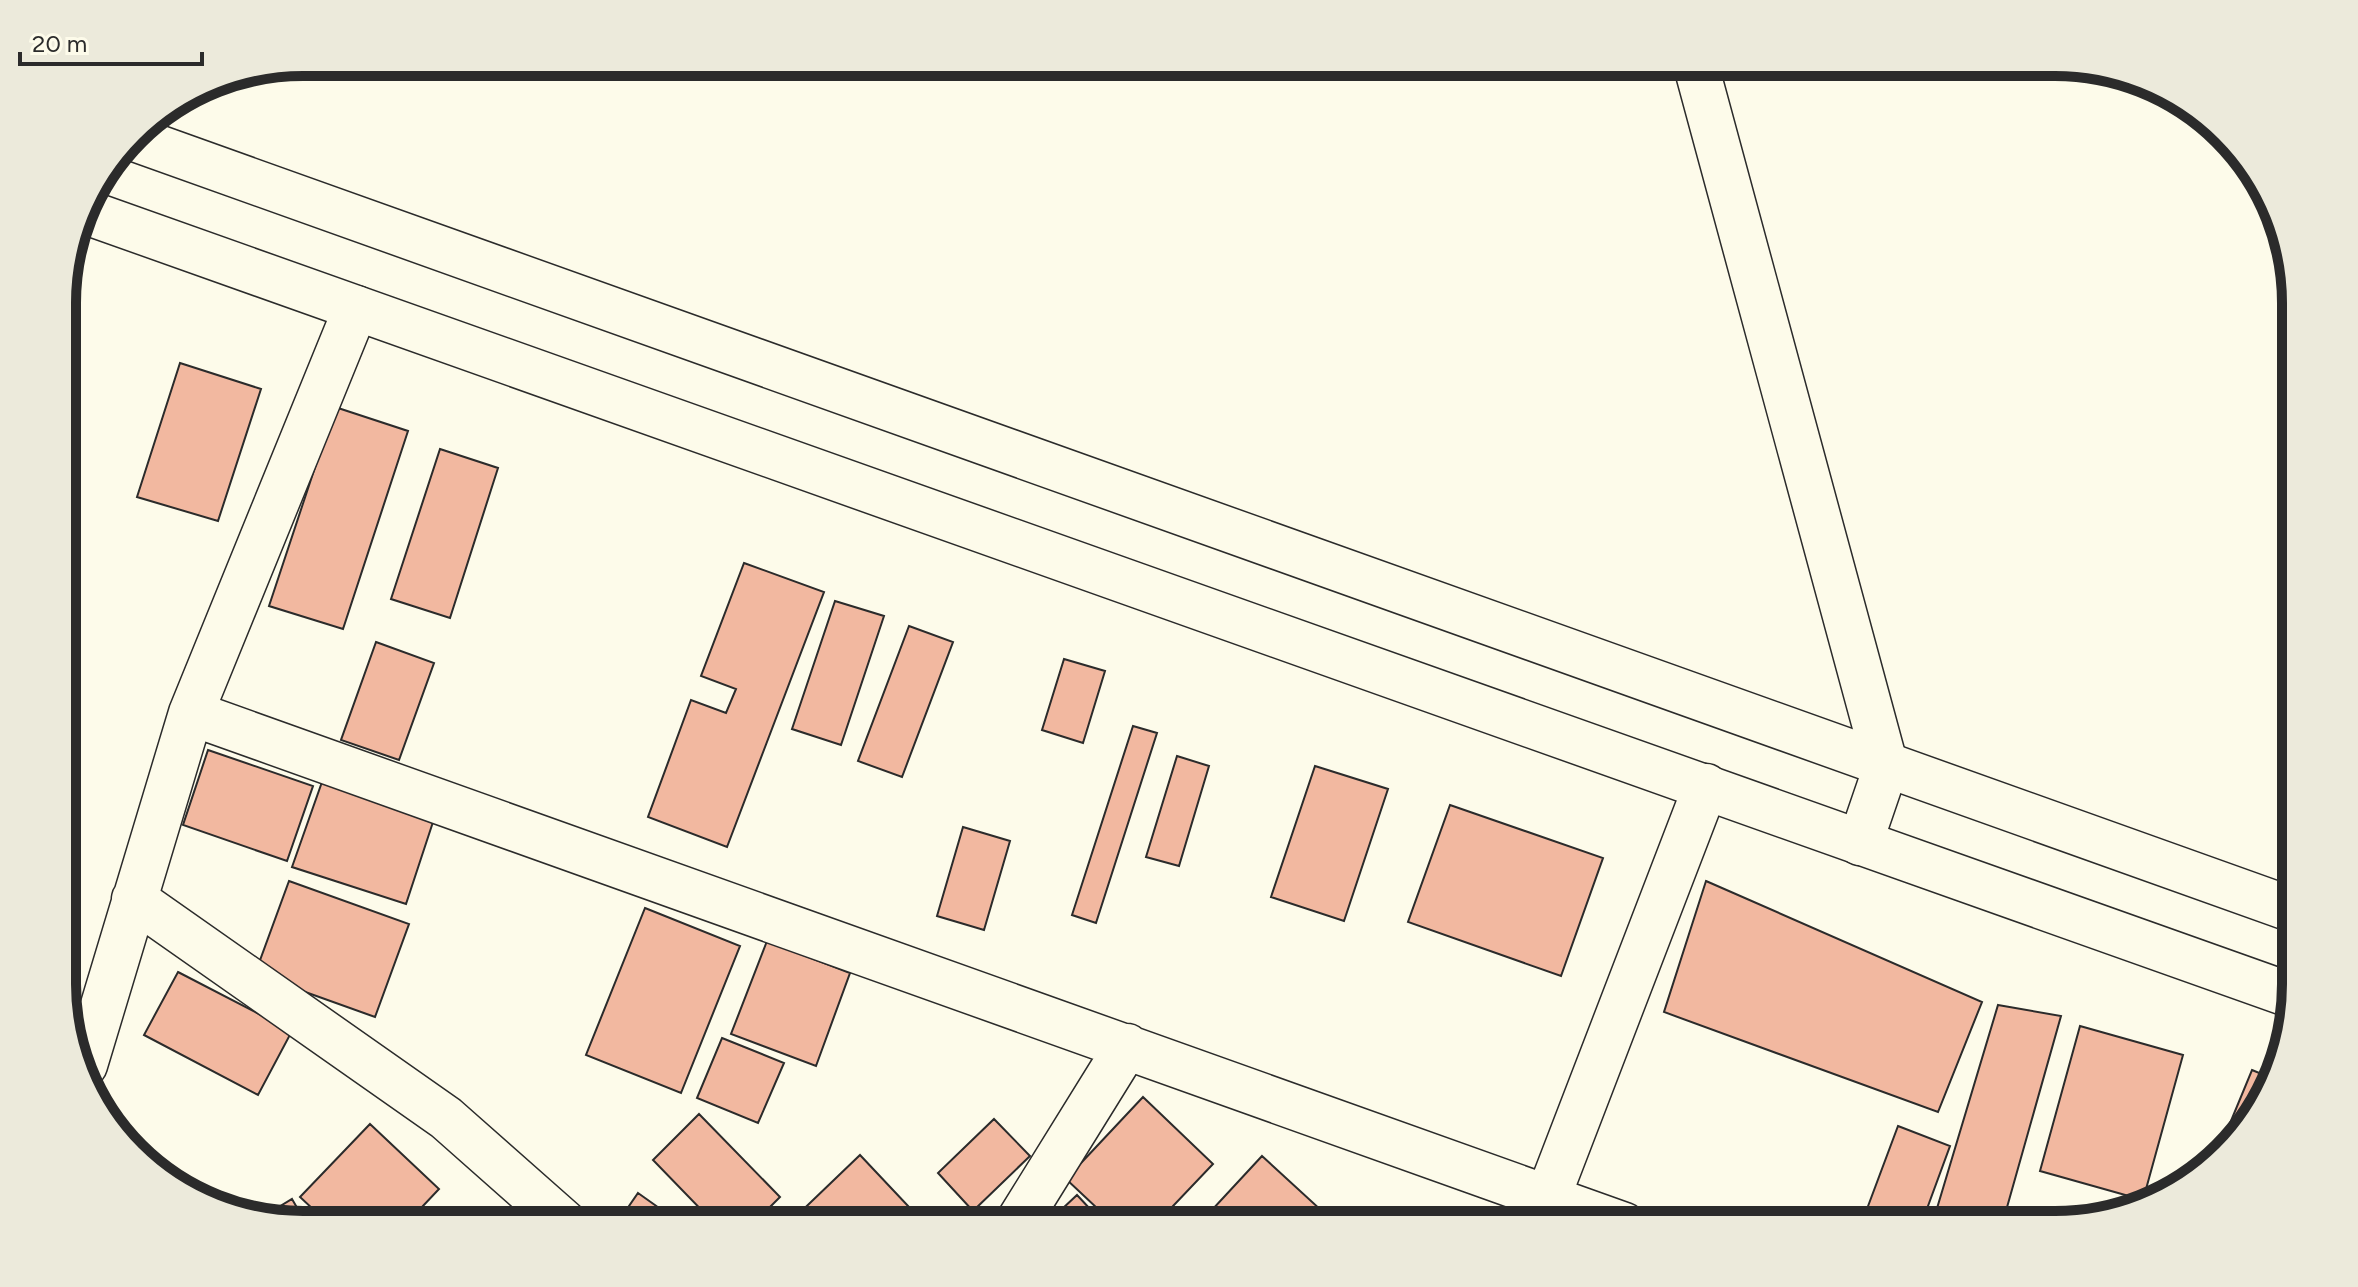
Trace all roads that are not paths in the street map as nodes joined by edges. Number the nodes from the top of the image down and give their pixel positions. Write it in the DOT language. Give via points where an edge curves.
graph roads {
  1 [pos="1699,76"];
  2 [pos="142,142"];
  3 [pos="94,215"];
  4 [pos="356,308"];
  5 [pos="191,713"];
  6 [pos="1886,767"];
  7 [pos="1706,786"];
  8 [pos="1860,843"];
  9 [pos="134,899"];
  10 [pos="2282,906"];
  11 [pos="2281,992"];
  12 [pos="1127,1046"];
  13 [pos="88,1056"];
  14 [pos="1548,1197"];
  15 [pos="551,1211"];
  16 [pos="1025,1211"];
  17 [pos="1586,1211"];
  1 -- 6 [label="main road"];
  2 -- 6 [label="main road"];
  3 -- 4 [label="main road"];
  4 -- 5 [label="main road"];
  4 -- 7 [label="main road"];
  5 -- 9 [label="main road"];
  5 -- 12 [label="main road"];
  6 -- 8 [label="main road"];
  6 -- 10 [label="main road"];
  7 -- 8 [label="main road"];
  7 -- 14 [label="main road"];
  8 -- 11 [label="main road"];
  9 -- 13 [label="main road"];
  9 -- 15 [label="main road" via="446,1118"];
  12 -- 14 [label="main road"];
  12 -- 16 [label="main road"];
  14 -- 17 [label="main road"];
}
